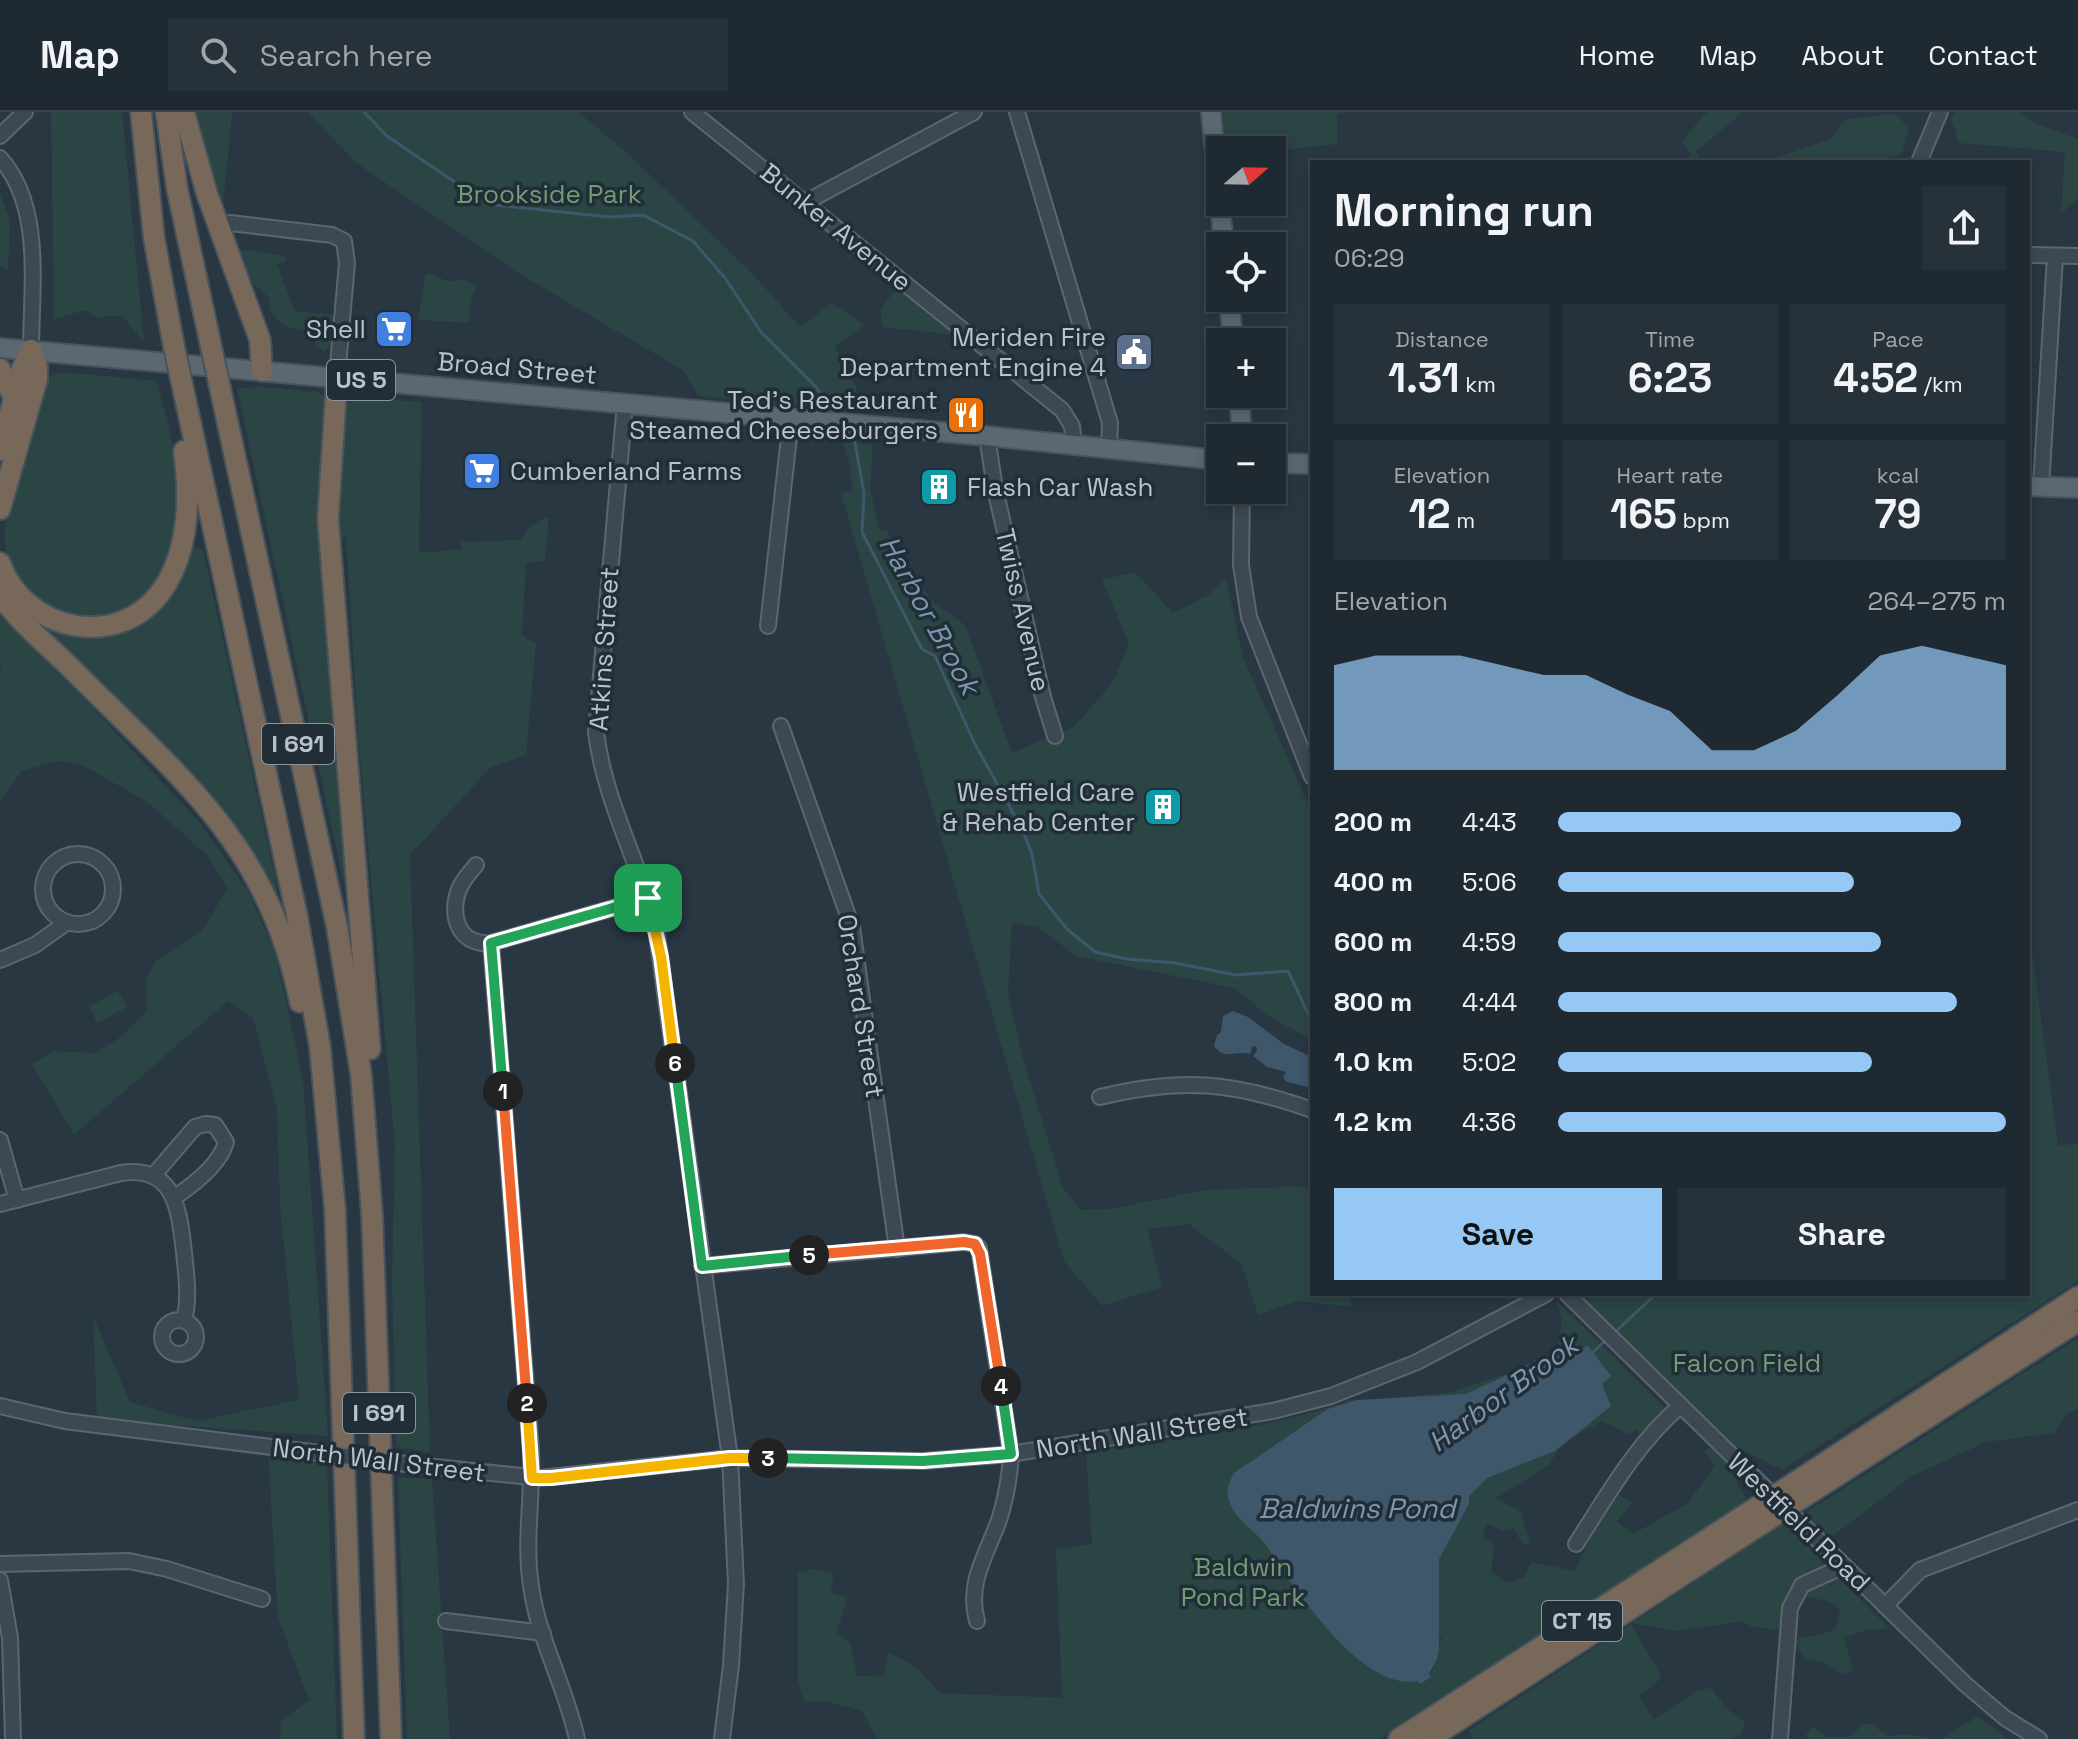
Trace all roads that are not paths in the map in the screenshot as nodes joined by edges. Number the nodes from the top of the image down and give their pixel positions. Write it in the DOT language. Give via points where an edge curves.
graph roads {
  1 [pos="25,112"];
  2 [pos="141,112"];
  3 [pos="166,112"];
  4 [pos="184,112"];
  5 [pos="692,112"];
  6 [pos="974,112"];
  7 [pos="1017,112"];
  8 [pos="1211,112"];
  9 [pos="1940,112"];
  10 [pos="0,136"];
  11 [pos="0,158"];
  12 [pos="1920,160"];
  13 [pos="806,202"];
  14 [pos="230,223"];
  15 [pos="1223,232"];
  16 [pos="2030,255"];
  17 [pos="2078,256"];
  18 [pos="2055,257"];
  19 [pos="0,348"];
  20 [pos="31,350"];
  21 [pos="0,369"];
  22 [pos="262,371"];
  23 [pos="337,377"];
  24 [pos="182,387"];
  25 [pos="14,398"];
  26 [pos="625,403"];
  27 [pos="791,419"];
  28 [pos="987,436"];
  29 [pos="1074,446"];
  30 [pos="1109,449"];
  31 [pos="0,450"];
  32 [pos="1206,459"];
  33 [pos="1286,463"];
  34 [pos="1310,464"];
  35 [pos="2035,487"];
  36 [pos="2078,488"];
  37 [pos="1242,504"];
  38 [pos="0,509"];
  39 [pos="0,563"];
  40 [pos="0,595"];
  41 [pos="768,626"];
  42 [pos="781,726"];
  43 [pos="1055,736"];
  44 [pos="1310,772"];
  45 [pos="476,865"];
  46 [pos="648,898"];
  47 [pos="66,923"];
  48 [pos="491,943"];
  49 [pos="0,960"];
  50 [pos="322,1069"];
  51 [pos="1100,1097"];
  52 [pos="365,1108"];
  53 [pos="1310,1109"];
  54 [pos="0,1140"];
  55 [pos="153,1176"];
  56 [pos="175,1197"];
  57 [pos="17,1200"];
  58 [pos="0,1204"];
  59 [pos="897,1249"];
  60 [pos="702,1266"];
  61 [pos="1542,1296"];
  62 [pos="1569,1296"];
  63 [pos="2078,1297"];
  64 [pos="184,1320"];
  65 [pos="2078,1321"];
  66 [pos="0,1406"];
  67 [pos="1680,1406"];
  68 [pos="1011,1454"];
  69 [pos="730,1458"];
  70 [pos="532,1478"];
  71 [pos="1780,1503"];
  72 [pos="2078,1510"];
  73 [pos="1576,1544"];
  74 [pos="0,1564"];
  75 [pos="1844,1566"];
  76 [pos="0,1580"];
  77 [pos="262,1599"];
  78 [pos="1885,1606"];
  79 [pos="446,1621"];
  80 [pos="977,1621"];
  81 [pos="543,1633"];
  82 [pos="13,1739"];
  83 [pos="354,1739"];
  84 [pos="391,1739"];
  85 [pos="577,1739"];
  86 [pos="722,1739"];
  87 [pos="1399,1739"];
  88 [pos="1429,1739"];
  89 [pos="1780,1739"];
  90 [pos="2039,1739"];
  1 -- 10 [label="street"];
  2 -- 24 [label="highway, I 691, bridge" via="154,238"];
  3 -- 52 [label="highway, I 691, bridge" via="177,188 335,915"];
  4 -- 22 [label="highway" via="207,194 260,340"];
  5 -- 13 [label="street, Bunker Avenue"];
  6 -- 13 [label="street"];
  7 -- 30 [label="street" via="1110,423"];
  8 -- 15 [label="main road"];
  9 -- 12 [label="street"];
  11 -- 20 [label="street" via="19,183 29,218"];
  13 -- 29 [label="street, Bunker Avenue" via="1062,410 1072,426"];
  14 -- 23 [label="street" via="344,240 347,263"];
  16 -- 18 [label="street"];
  17 -- 18 [label="street"];
  18 -- 35 [label="street"];
  19 -- 20 [label="main road, Broad Street / US 5"];
  20 -- 22 [label="main road, Broad Street / US 5"];
  20 -- 25 [label="highway"];
  20 -- 38 [label="highway" via="37,379"];
  21 -- 25 [label="highway"];
  22 -- 23 [label="main road, Broad Street / US 5"];
  23 -- 26 [label="main road, Broad Street / US 5"];
  23 -- 52 [label="highway" via="328,519 372,1066"];
  24 -- 39 [label="highway" via="188,495 184,529 172,573 149,604 112,624 66,625 23,600"];
  24 -- 50 [label="highway, I 691" via="295,905"];
  25 -- 31 [label="highway"];
  26 -- 27 [label="main road, Broad Street / US 5"];
  26 -- 46 [label="street, Atkins Street" via="596,732 606,785"];
  27 -- 28 [label="main road, Broad Street / US 5"];
  27 -- 41 [label="street"];
  28 -- 29 [label="main road, Broad Street / US 5"];
  28 -- 43 [label="street, Twiss Avenue"];
  29 -- 30 [label="main road, Broad Street / US 5"];
  30 -- 32 [label="main road, Broad Street / US 5"];
  33 -- 34 [label="main road"];
  35 -- 36 [label="main road"];
  37 -- 44 [label="street" via="1247,608"];
  40 -- 50 [label="highway" via="177,774 239,847 278,921 308,1037"];
  42 -- 59 [label="street, Orchard Street" via="852,927"];
  45 -- 48 [label="street" via="460,889 456,913 465,938"];
  46 -- 48 [label="street"];
  46 -- 60 [label="street, Atkins Street" via="661,957"];
  47 -- 47 [label="street" via="100,918 113,898 110,874 93,857 66,856 45,876 43,898"];
  47 -- 49 [label="street" via="35,945"];
  48 -- 70 [label="street"];
  50 -- 83 [label="highway, I 691" via="335,1225"];
  51 -- 53 [label="street" via="1151,1087 1213,1085"];
  52 -- 84 [label="highway, I 691"];
  54 -- 57 [label="street"];
  55 -- 56 [label="street"];
  55 -- 56 [label="street" via="195,1127 215,1125 226,1142 224,1151"];
  55 -- 57 [label="street" via="121,1173"];
  56 -- 64 [label="street" via="188,1294"];
  57 -- 58 [label="street"];
  59 -- 60 [label="street"];
  59 -- 68 [label="street" via="975,1244"];
  60 -- 69 [label="street, Atkins Street"];
  61 -- 68 [label="street, North Wall Street" via="1417,1362 1331,1396 1181,1428"];
  62 -- 67 [label="street, Westfield Road"];
  63 -- 71 [label="highway, CT 15"];
  65 -- 71 [label="highway, CT 15"];
  66 -- 70 [label="street, North Wall Street, bridge" via="65,1421"];
  67 -- 73 [label="street" via="1641,1447"];
  67 -- 75 [label="street, Westfield Road"];
  68 -- 69 [label="street, North Wall Street" via="923,1461"];
  68 -- 80 [label="street" via="1002,1509 975,1578"];
  69 -- 70 [label="street, North Wall Street"];
  69 -- 86 [label="street, Atkins Street" via="736,1584"];
  70 -- 81 [label="street" via="528,1566"];
  71 -- 87 [label="highway, CT 15"];
  71 -- 88 [label="highway, CT 15"];
  72 -- 78 [label="street" via="1920,1570"];
  74 -- 77 [label="street" via="129,1561"];
  75 -- 78 [label="street, Westfield Road"];
  75 -- 89 [label="street" via="1802,1585 1790,1608"];
  76 -- 82 [label="street" via="10,1638"];
  78 -- 90 [label="street, Westfield Road" via="1991,1708"];
  79 -- 81 [label="street"];
  81 -- 85 [label="street"];
}
